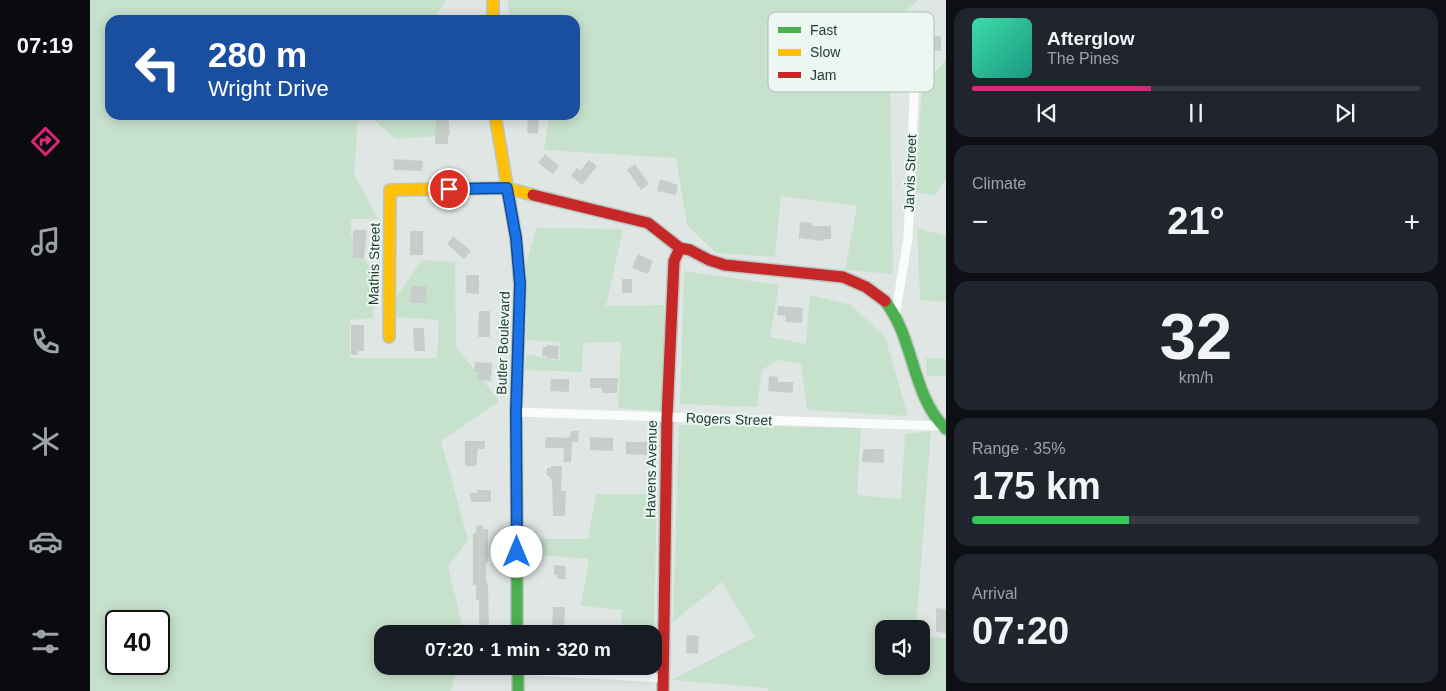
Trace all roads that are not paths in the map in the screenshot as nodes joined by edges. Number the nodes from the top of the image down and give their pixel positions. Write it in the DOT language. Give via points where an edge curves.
graph roads {
  1 [pos="493,0"];
  2 [pos="493,15"];
  3 [pos="914,92"];
  4 [pos="496,120"];
  5 [pos="507,188"];
  6 [pos="680,248"];
  7 [pos="895,317"];
  8 [pos="389,337"];
  9 [pos="516,412"];
  10 [pos="667,417"];
  11 [pos="944,427"];
  12 [pos="517,625"];
  13 [pos="518,675"];
  14 [pos="620,675"];
  15 [pos="663,678"];
  16 [pos="518,691"];
  17 [pos="663,691"];
  1 -- 2 [label="street"];
  3 -- 7 [label="street, Jarvis Street" via="908,238"];
  4 -- 5 [label="street, Butler Boulevard"];
  5 -- 6 [label="street" via="648,223"];
  5 -- 8 [label="street, Mathis Street" via="390,190"];
  5 -- 9 [label="street, Butler Boulevard" via="520,284"];
  6 -- 7 [label="street" via="725,265 844,277 873,292"];
  6 -- 10 [label="street, Havens Avenue" via="674,261"];
  7 -- 11 [label="street" via="920,389"];
  9 -- 10 [label="street, Rogers Street"];
  9 -- 12 [label="street, Butler Boulevard"];
  10 -- 11 [label="street, Rogers Street"];
  10 -- 15 [label="street, Havens Avenue"];
  13 -- 16 [label="street"];
  14 -- 15 [label="street"];
  15 -- 17 [label="street, Havens Avenue"];
}
